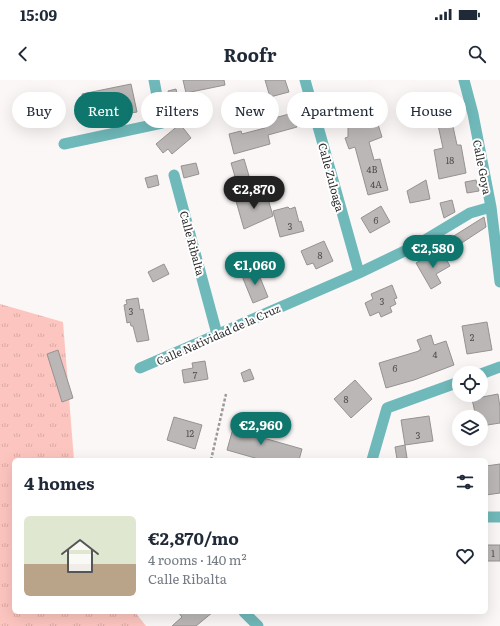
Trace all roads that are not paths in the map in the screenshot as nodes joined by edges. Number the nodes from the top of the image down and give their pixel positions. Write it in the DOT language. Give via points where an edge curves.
graph roads {
  1 [pos="154,80"];
  2 [pos="305,80"];
  3 [pos="464,80"];
  4 [pos="64,144"];
  5 [pos="174,175"];
  6 [pos="491,207"];
  7 [pos="498,248"];
  8 [pos="359,273"];
  9 [pos="500,282"];
  10 [pos="217,334"];
  11 [pos="500,367"];
  12 [pos="140,368"];
  13 [pos="488,371"];
  14 [pos="452,385"];
  15 [pos="373,458"];
  16 [pos="488,517"];
  17 [pos="500,517"];
  18 [pos="246,614"];
  19 [pos="258,626"];
  1 -- 4 [label="street" via="162,123"];
  2 -- 8 [label="street, Calle Zuloaga"];
  3 -- 6 [label="street, Calle Goya"];
  5 -- 10 [label="street, Calle Ribalta"];
  6 -- 7 [label="street, Calle Goya"];
  6 -- 8 [label="street, Calle Natividad de la Cruz" via="470,213 415,246"];
  7 -- 9 [label="street, Calle Goya"];
  8 -- 10 [label="street, Calle Natividad de la Cruz"];
  10 -- 12 [label="street, Calle Natividad de la Cruz"];
  11 -- 13 [label="street"];
  14 -- 15 [label="street" via="387,408"];
  16 -- 17 [label="street"];
  18 -- 19 [label="street"];
}
